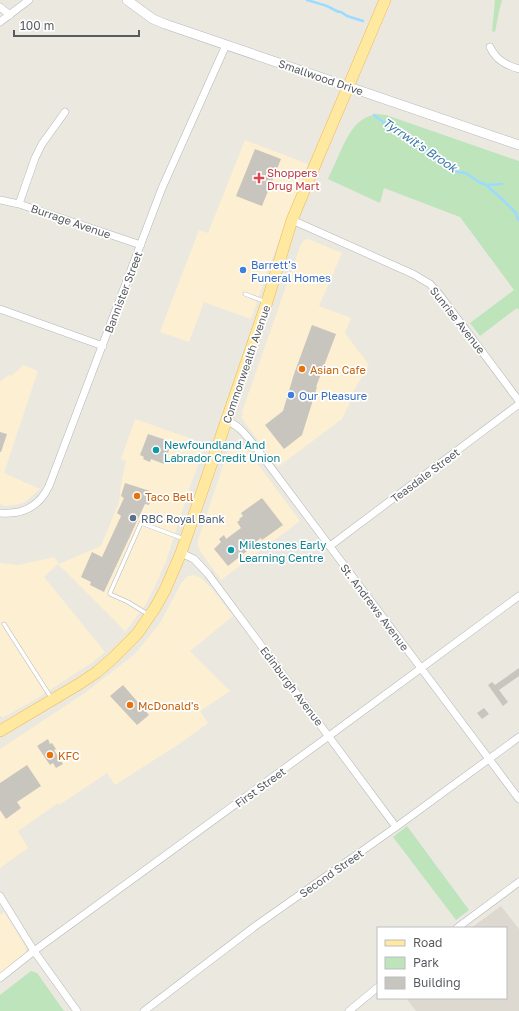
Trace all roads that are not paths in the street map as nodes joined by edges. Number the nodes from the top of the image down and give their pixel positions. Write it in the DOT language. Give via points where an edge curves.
graph roads {
  1 [pos="29,0"];
  2 [pos="128,0"];
  3 [pos="384,0"];
  4 [pos="0,7"];
  5 [pos="10,15"];
  6 [pos="0,22"];
  7 [pos="226,45"];
  8 [pos="490,47"];
  9 [pos="519,69"];
  10 [pos="348,86"];
  11 [pos="65,112"];
  12 [pos="519,145"];
  13 [pos="0,200"];
  14 [pos="19,204"];
  15 [pos="292,220"];
  16 [pos="141,245"];
  17 [pos="245,294"];
  18 [pos="267,302"];
  19 [pos="0,309"];
  20 [pos="103,346"];
  21 [pos="519,403"];
  22 [pos="226,421"];
  23 [pos="0,513"];
  24 [pos="185,540"];
  25 [pos="330,546"];
  26 [pos="181,553"];
  27 [pos="519,596"];
  28 [pos="150,616"];
  29 [pos="4,624"];
  30 [pos="421,668"];
  31 [pos="52,700"];
  32 [pos="0,731"];
  33 [pos="329,736"];
  34 [pos="519,737"];
  35 [pos="489,759"];
  36 [pos="519,799"];
  37 [pos="396,827"];
  38 [pos="519,882"];
  39 [pos="0,896"];
  40 [pos="458,927"];
  41 [pos="34,951"];
  42 [pos="0,978"];
  43 [pos="377,988"];
  44 [pos="77,1011"];
  45 [pos="144,1011"];
  46 [pos="349,1011"];
  1 -- 5 [label="street"];
  2 -- 7 [label="street, Smallwood Drive" via="165,24"];
  3 -- 10 [label="main road, Commonwealth Avenue"];
  4 -- 5 [label="street"];
  5 -- 6 [label="street"];
  7 -- 10 [label="street, Smallwood Drive"];
  7 -- 16 [label="street, Bannister Street" via="169,171"];
  8 -- 9 [label="street" via="501,61"];
  10 -- 12 [label="street, Smallwood Drive"];
  10 -- 15 [label="main road, Commonwealth Avenue"];
  11 -- 14 [label="street" via="35,158"];
  13 -- 14 [label="street, Burrage Avenue"];
  14 -- 16 [label="street, Burrage Avenue"];
  15 -- 18 [label="main road, Commonwealth Avenue"];
  15 -- 21 [label="street, Sunrise Avenue" via="430,284"];
  16 -- 20 [label="street, Bannister Street"];
  17 -- 18 [label="lane"];
  18 -- 22 [label="main road, Commonwealth Avenue"];
  19 -- 20 [label="street"];
  20 -- 23 [label="street, Bannister Street" via="47,491 28,509 14,514"];
  21 -- 25 [label="street, Teasdale Street"];
  22 -- 24 [label="main road, Commonwealth Avenue"];
  22 -- 25 [label="street, St. Andrews Avenue" via="236,426 248,438"];
  24 -- 26 [label="main road, Commonwealth Avenue"];
  24 -- 28 [label="lane" via="141,523 110,594"];
  25 -- 30 [label="street, St. Andrews Avenue"];
  26 -- 28 [label="main road, Commonwealth Avenue" via="166,590"];
  26 -- 33 [label="street, Edinburgh Avenue" via="194,559 208,574"];
  27 -- 30 [label="street, First Street"];
  28 -- 31 [label="main road, Commonwealth Avenue" via="137,634 113,658 91,676"];
  29 -- 31 [label="lane"];
  30 -- 33 [label="street, First Street"];
  30 -- 35 [label="street, St. Andrews Avenue"];
  31 -- 32 [label="main road, Commonwealth Avenue"];
  33 -- 37 [label="street, Edinburgh Avenue"];
  33 -- 41 [label="street, First Street"];
  34 -- 35 [label="street, Second Street"];
  35 -- 36 [label="street, St. Andrews Avenue"];
  35 -- 37 [label="street, Second Street"];
  37 -- 45 [label="street, Second Street" via="254,927"];
  38 -- 40 [label="street"];
  39 -- 41 [label="street"];
  41 -- 42 [label="street, First Street"];
  41 -- 44 [label="street"];
  43 -- 46 [label="street"];
}
